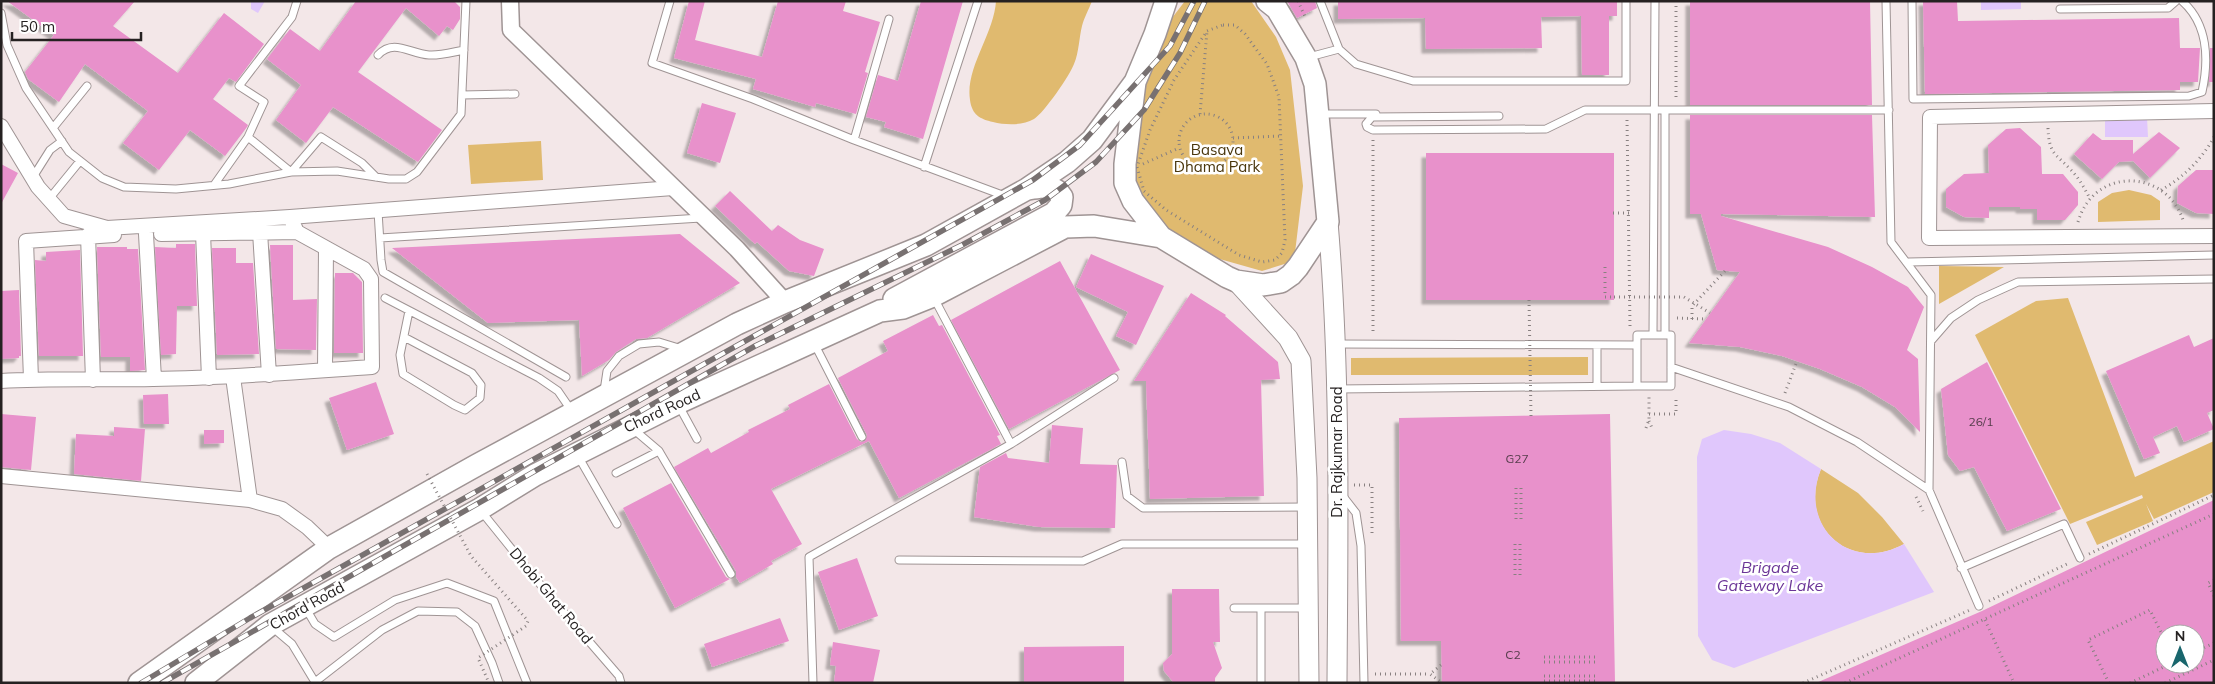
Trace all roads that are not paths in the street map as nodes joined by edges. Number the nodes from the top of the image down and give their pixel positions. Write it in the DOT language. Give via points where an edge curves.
graph roads {
  1 [pos="297,1"];
  2 [pos="466,1"];
  3 [pos="510,1"];
  4 [pos="670,1"];
  5 [pos="978,1"];
  6 [pos="1166,1"];
  7 [pos="1320,1"];
  8 [pos="1626,1"];
  9 [pos="1655,1"];
  10 [pos="1886,1"];
  11 [pos="1912,1"];
  12 [pos="2176,1"];
  13 [pos="2182,1"];
  14 [pos="1271,4"];
  15 [pos="2060,9"];
  16 [pos="1,12"];
  17 [pos="889,19"];
  18 [pos="1339,49"];
  19 [pos="464,50"];
  20 [pos="378,55"];
  21 [pos="1306,58"];
  22 [pos="1135,82"];
  23 [pos="87,86"];
  24 [pos="515,94"];
  25 [pos="462,95"];
  26 [pos="1654,110"];
  27 [pos="1665,110"];
  28 [pos="1889,110"];
  29 [pos="2214,111"];
  30 [pos="1318,114"];
  31 [pos="1,126"];
  32 [pos="53,128"];
  33 [pos="248,136"];
  34 [pos="854,140"];
  35 [pos="62,141"];
  36 [pos="80,161"];
  37 [pos="924,167"];
  38 [pos="291,172"];
  39 [pos="376,177"];
  40 [pos="32,178"];
  41 [pos="214,186"];
  42 [pos="673,188"];
  43 [pos="1019,193"];
  44 [pos="49,199"];
  45 [pos="378,211"];
  46 [pos="290,217"];
  47 [pos="704,217"];
  48 [pos="1328,222"];
  49 [pos="260,232"];
  50 [pos="297,232"];
  51 [pos="203,233"];
  52 [pos="146,234"];
  53 [pos="88,235"];
  54 [pos="2214,236"];
  55 [pos="1161,237"];
  56 [pos="380,238"];
  57 [pos="326,248"];
  58 [pos="2214,255"];
  59 [pos="1908,262"];
  60 [pos="2214,279"];
  61 [pos="1236,281"];
  62 [pos="933,296"];
  63 [pos="385,298"];
  64 [pos="786,302"];
  65 [pos="409,311"];
  66 [pos="880,311"];
  67 [pos="1653,335"];
  68 [pos="1665,335"];
  69 [pos="404,336"];
  70 [pos="1930,341"];
  71 [pos="814,342"];
  72 [pos="1337,344"];
  73 [pos="1597,345"];
  74 [pos="1637,345"];
  75 [pos="688,351"];
  76 [pos="1671,367"];
  77 [pos="326,370"];
  78 [pos="269,375"];
  79 [pos="233,377"];
  80 [pos="566,377"];
  81 [pos="209,378"];
  82 [pos="1114,378"];
  83 [pos="31,379"];
  84 [pos="93,380"];
  85 [pos="154,380"];
  86 [pos="1,381"];
  87 [pos="1597,386"];
  88 [pos="1637,386"];
  89 [pos="1337,389"];
  90 [pos="604,396"];
  91 [pos="678,403"];
  92 [pos="573,413"];
  93 [pos="630,426"];
  94 [pos="862,437"];
  95 [pos="697,439"];
  96 [pos="1011,444"];
  97 [pos="659,451"];
  98 [pos="577,454"];
  99 [pos="1122,462"];
  100 [pos="616,473"];
  101 [pos="1,476"];
  102 [pos="1929,490"];
  103 [pos="1338,491"];
  104 [pos="250,500"];
  105 [pos="1308,507"];
  106 [pos="480,509"];
  107 [pos="617,524"];
  108 [pos="1308,544"];
  109 [pos="329,548"];
  110 [pos="2080,558"];
  111 [pos="899,560"];
  112 [pos="1961,568"];
  113 [pos="731,574"];
  114 [pos="1978,606"];
  115 [pos="304,607"];
  116 [pos="1234,608"];
  117 [pos="1260,608"];
  118 [pos="1309,608"];
  119 [pos="270,625"];
  120 [pos="315,682"];
  121 [pos="138,683"];
  122 [pos="196,683"];
  123 [pos="499,683"];
  124 [pos="527,683"];
  125 [pos="621,683"];
  126 [pos="813,683"];
  127 [pos="1261,683"];
  128 [pos="1309,683"];
  129 [pos="1337,683"];
  130 [pos="1364,683"];
  1 -- 33 [label="lane" via="292,17 239,86 264,102"];
  2 -- 19 [label="lane"];
  3 -- 42 [label="street" via="511,30"];
  4 -- 34 [label="lane" via="652,63"];
  5 -- 37 [label="lane"];
  6 -- 22 [label="main road"];
  7 -- 18 [label="lane"];
  8 -- 18 [label="lane" via="1626,81 1413,81 1356,64"];
  9 -- 26 [label="lane"];
  10 -- 28 [label="lane"];
  11 -- 13 [label="lane" via="1913,99 2189,96 2202,92 2206,76 2200,23"];
  12 -- 15 [label="lane" via="2168,8"];
  14 -- 21 [label="main road"];
  16 -- 32 [label="lane" via="7,45 22,79"];
  17 -- 34 [label="lane"];
  18 -- 21 [label="lane"];
  19 -- 20 [label="lane" via="431,55 398,47 384,48"];
  19 -- 25 [label="lane"];
  21 -- 30 [label="main road" via="1316,84"];
  22 -- 43 [label="main road, Chord Road" via="1092,140 1067,162"];
  22 -- 55 [label="main road" via="1131,170 1125,183 1133,201"];
  23 -- 32 [label="lane"];
  24 -- 25 [label="lane"];
  25 -- 39 [label="lane" via="461,114 417,172 406,179"];
  26 -- 27 [label="lane"];
  26 -- 30 [label="lane" via="1586,110 1546,129 1373,130 1366,124 1372,118 1499,114"];
  26 -- 67 [label="lane"];
  27 -- 28 [label="lane"];
  27 -- 68 [label="lane"];
  28 -- 59 [label="lane" via="1892,242"];
  29 -- 54 [label="street" via="1930,117 1929,238"];
  30 -- 48 [label="main road"];
  31 -- 40 [label="street"];
  32 -- 35 [label="lane"];
  33 -- 38 [label="lane"];
  33 -- 41 [label="lane"];
  34 -- 37 [label="lane"];
  35 -- 36 [label="lane"];
  35 -- 40 [label="lane" via="50,150"];
  36 -- 41 [label="lane" via="102,178 124,187 176,190"];
  36 -- 44 [label="lane"];
  37 -- 43 [label="lane"];
  38 -- 39 [label="lane" via="337,171"];
  38 -- 39 [label="lane" via="321,137 362,163"];
  38 -- 41 [label="lane"];
  40 -- 44 [label="street"];
  42 -- 45 [label="street"];
  42 -- 47 [label="street"];
  43 -- 64 [label="main road, Chord Road" via="926,245"];
  43 -- 66 [label="main road" via="1052,187 1062,197 1061,205 1054,213 1031,226 897,297"];
  44 -- 46 [label="street" via="64,216 107,228"];
  45 -- 46 [label="street"];
  45 -- 56 [label="lane"];
  46 -- 50 [label="street"];
  47 -- 56 [label="lane"];
  47 -- 64 [label="street"];
  48 -- 61 [label="main road" via="1298,267 1286,279 1263,285"];
  48 -- 72 [label="main road, Dr. Rajkumar Road"];
  49 -- 50 [label="street"];
  49 -- 51 [label="street"];
  49 -- 78 [label="street"];
  50 -- 57 [label="street"];
  51 -- 52 [label="street"];
  51 -- 81 [label="street"];
  52 -- 53 [label="street"];
  52 -- 85 [label="street"];
  53 -- 83 [label="street" via="26,241"];
  53 -- 84 [label="street"];
  55 -- 61 [label="main road"];
  55 -- 62 [label="main road, Chord Road" via="1094,226 1065,227"];
  56 -- 80 [label="lane" via="384,272"];
  57 -- 77 [label="street"];
  57 -- 77 [label="street" via="364,269 371,279 372,367"];
  58 -- 59 [label="lane"];
  59 -- 70 [label="lane" via="1931,295"];
  60 -- 70 [label="lane" via="2018,282 1978,300 1951,318"];
  61 -- 105 [label="main road, Dr. Rajkumar Road" via="1288,338 1301,361"];
  62 -- 66 [label="main road, Chord Road" via="903,308"];
  62 -- 96 [label="lane"];
  63 -- 65 [label="lane"];
  64 -- 75 [label="main road, Chord Road"];
  65 -- 69 [label="lane"];
  65 -- 92 [label="lane" via="539,378 558,391"];
  66 -- 71 [label="main road, Chord Road"];
  67 -- 68 [label="lane"];
  67 -- 74 [label="lane" via="1637,335"];
  68 -- 76 [label="lane" via="1671,335"];
  69 -- 69 [label="lane" via="400,355 403,374 466,410 480,398 481,385 472,373"];
  70 -- 102 [label="lane"];
  71 -- 91 [label="main road, Chord Road"];
  71 -- 94 [label="lane"];
  72 -- 73 [label="lane"];
  72 -- 89 [label="main road, Dr. Rajkumar Road"];
  73 -- 74 [label="lane"];
  73 -- 87 [label="lane"];
  74 -- 88 [label="lane"];
  75 -- 90 [label="main road, Chord Road"];
  75 -- 90 [label="lane" via="659,342 639,344 619,356 607,371"];
  76 -- 88 [label="lane" via="1671,386"];
  76 -- 102 [label="lane" via="1781,405 1858,442"];
  77 -- 78 [label="street"];
  78 -- 79 [label="street"];
  79 -- 81 [label="street"];
  79 -- 104 [label="street"];
  81 -- 85 [label="street"];
  82 -- 96 [label="lane"];
  83 -- 84 [label="street"];
  83 -- 86 [label="street"];
  84 -- 85 [label="street"];
  87 -- 88 [label="lane"];
  87 -- 89 [label="lane"];
  89 -- 103 [label="main road, Dr. Rajkumar Road"];
  90 -- 92 [label="main road, Chord Road"];
  91 -- 93 [label="main road, Chord Road"];
  91 -- 95 [label="lane"];
  92 -- 109 [label="main road, Chord Road"];
  93 -- 97 [label="lane"];
  93 -- 98 [label="main road, Chord Road"];
  96 -- 126 [label="lane" via="809,557"];
  97 -- 100 [label="lane"];
  97 -- 113 [label="lane"];
  98 -- 106 [label="main road, Chord Road"];
  98 -- 107 [label="lane"];
  99 -- 105 [label="lane" via="1127,496 1142,508"];
  101 -- 104 [label="street"];
  102 -- 112 [label="lane"];
  103 -- 129 [label="main road, Dr. Rajkumar Road"];
  103 -- 130 [label="lane" via="1356,514 1362,546"];
  104 -- 109 [label="street" via="282,510"];
  105 -- 108 [label="main road, Dr. Rajkumar Road"];
  106 -- 115 [label="main road, Chord Road"];
  106 -- 125 [label="lane, Dhobi Ghat Road" via="619,676"];
  108 -- 111 [label="lane" via="1122,544 1083,561"];
  108 -- 118 [label="main road, Dr. Rajkumar Road"];
  109 -- 121 [label="main road, Chord Road"];
  110 -- 112 [label="lane" via="2064,524"];
  112 -- 114 [label="lane"];
  115 -- 119 [label="main road, Chord Road"];
  115 -- 124 [label="lane" via="315,624 334,637 395,600 446,583 494,601"];
  116 -- 117 [label="lane"];
  117 -- 118 [label="lane"];
  117 -- 127 [label="lane"];
  118 -- 128 [label="main road, Dr. Rajkumar Road"];
  119 -- 120 [label="lane" via="292,644"];
  119 -- 122 [label="main road, Chord Road"];
  120 -- 123 [label="lane" via="382,630 418,611 427,611 457,612 475,626"];
}
